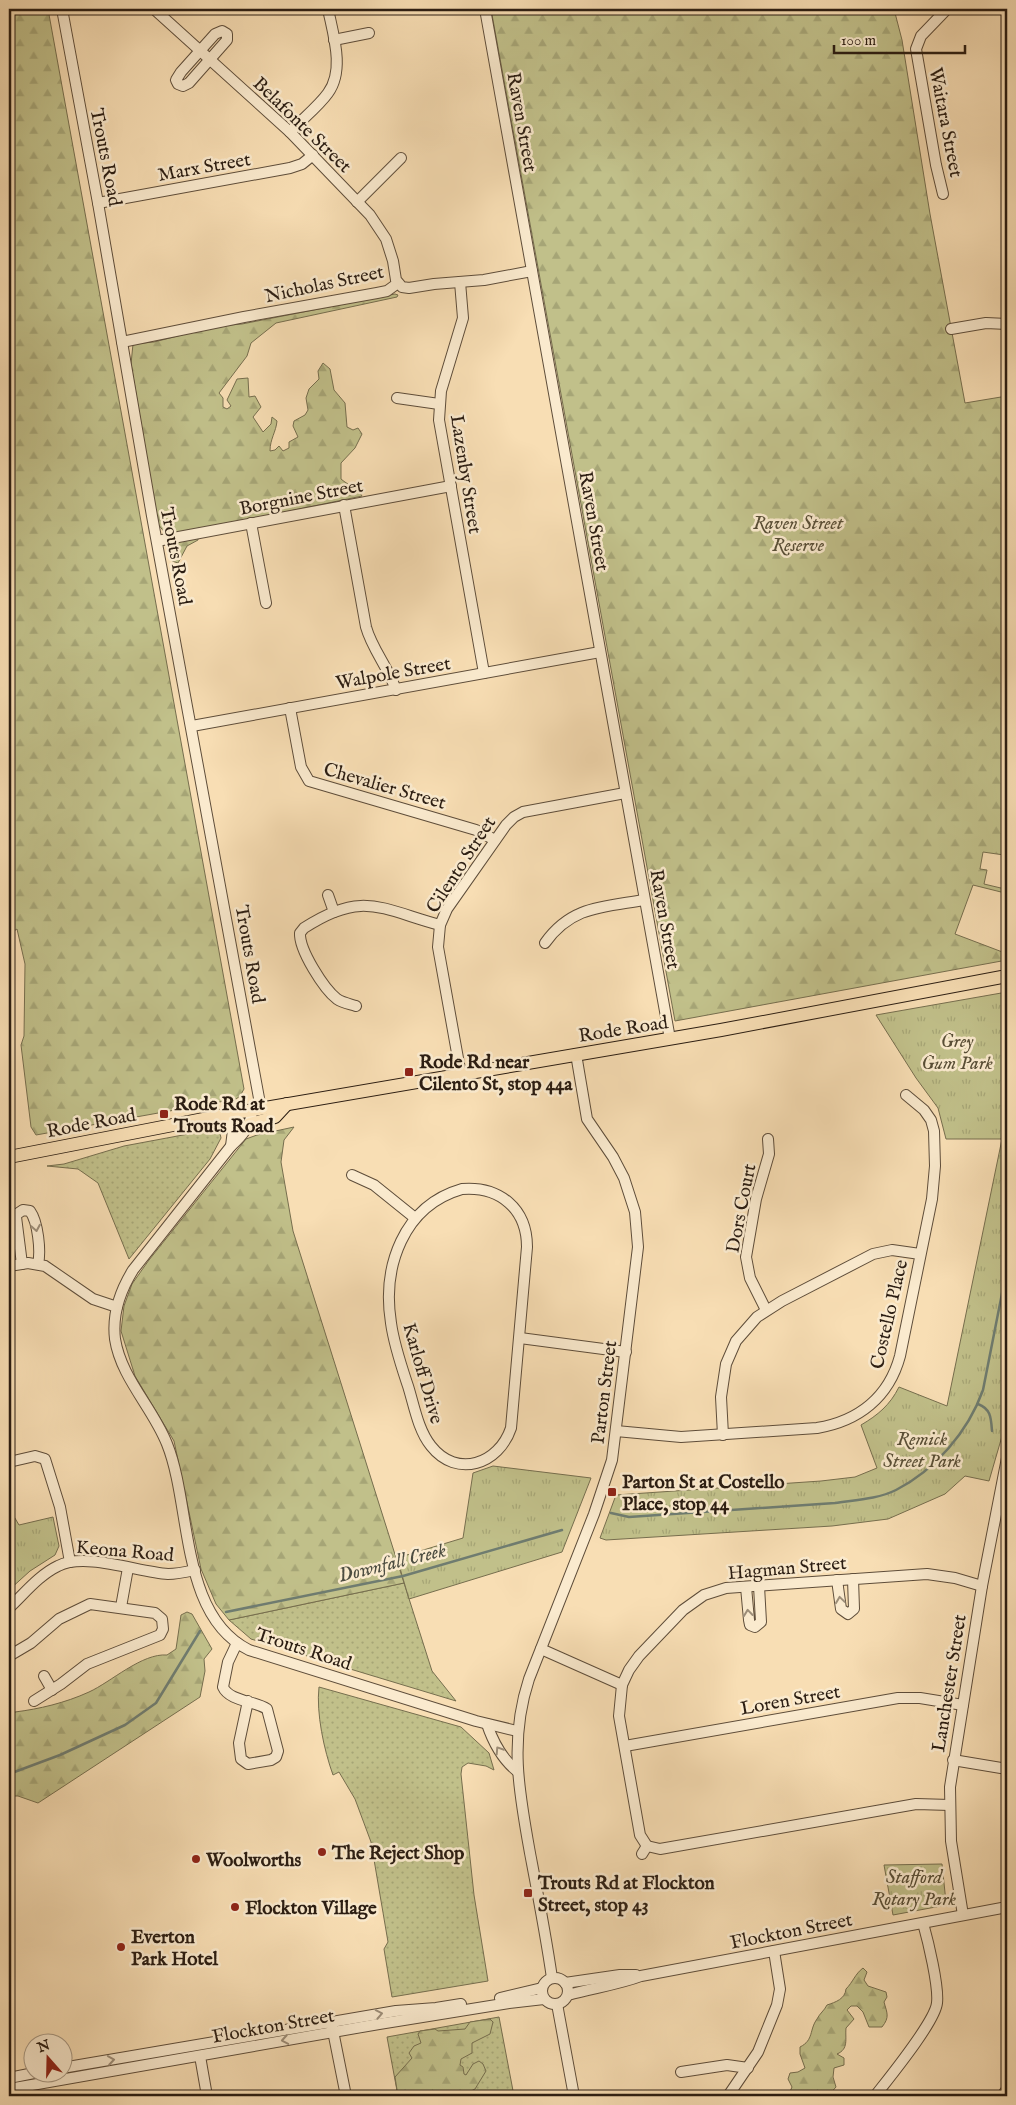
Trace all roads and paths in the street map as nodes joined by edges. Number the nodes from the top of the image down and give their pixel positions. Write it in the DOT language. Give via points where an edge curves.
graph roads {
  1 [pos="62,9"];
  2 [pos="154,9"];
  3 [pos="328,9"];
  4 [pos="485,9"];
  5 [pos="946,9"];
  6 [pos="369,33"];
  7 [pos="334,40"];
  8 [pos="200,50"];
  9 [pos="210,60"];
  10 [pos="290,132"];
  11 [pos="313,155"];
  12 [pos="402,158"];
  13 [pos="943,194"];
  14 [pos="357,202"];
  15 [pos="98,203"];
  16 [pos="532,271"];
  17 [pos="460,282"];
  18 [pos="398,283"];
  19 [pos="1007,324"];
  20 [pos="951,330"];
  21 [pos="122,342"];
  22 [pos="397,398"];
  23 [pos="439,404"];
  24 [pos="451,486"];
  25 [pos="344,505"];
  26 [pos="251,523"];
  27 [pos="157,541"];
  28 [pos="266,603"];
  29 [pos="600,652"];
  30 [pos="484,673"];
  31 [pos="396,690"];
  32 [pos="290,708"];
  33 [pos="192,726"];
  34 [pos="625,793"];
  35 [pos="495,840"];
  36 [pos="328,895"];
  37 [pos="644,900"];
  38 [pos="334,912"];
  39 [pos="440,925"];
  40 [pos="545,942"];
  41 [pos="1007,976"];
  42 [pos="356,1006"];
  43 [pos="670,1039"];
  44 [pos="576,1054"];
  45 [pos="461,1075"];
  46 [pos="906,1095"];
  47 [pos="287,1104"];
  48 [pos="256,1109"];
  49 [pos="224,1115"];
  50 [pos="250,1124"];
  51 [pos="768,1139"];
  52 [pos="231,1146"];
  53 [pos="9,1157"];
  54 [pos="352,1175"];
  55 [pos="415,1218"];
  56 [pos="920,1254"];
  57 [pos="22,1264"];
  58 [pos="38,1264"];
  59 [pos="9,1266"];
  60 [pos="117,1307"];
  61 [pos="766,1310"];
  62 [pos="520,1338"];
  63 [pos="626,1352"];
  64 [pos="616,1431"];
  65 [pos="723,1435"];
  66 [pos="1007,1459"];
  67 [pos="9,1462"];
  68 [pos="70,1562"];
  69 [pos="128,1568"];
  70 [pos="195,1570"];
  71 [pos="853,1579"];
  72 [pos="838,1580"];
  73 [pos="746,1586"];
  74 [pos="759,1586"];
  75 [pos="982,1586"];
  76 [pos="121,1607"];
  77 [pos="9,1608"];
  78 [pos="238,1643"];
  79 [pos="540,1649"];
  80 [pos="9,1656"];
  81 [pos="44,1676"];
  82 [pos="622,1685"];
  83 [pos="52,1690"];
  84 [pos="34,1701"];
  85 [pos="248,1701"];
  86 [pos="963,1705"];
  87 [pos="487,1724"];
  88 [pos="517,1731"];
  89 [pos="625,1746"];
  90 [pos="954,1760"];
  91 [pos="1007,1769"];
  92 [pos="517,1771"];
  93 [pos="950,1805"];
  94 [pos="1007,1907"];
  95 [pos="963,1915"];
  96 [pos="923,1923"];
  97 [pos="774,1951"];
  98 [pos="641,1976"];
  99 [pos="552,1978"];
  100 [pos="565,1982"];
  101 [pos="542,1988"];
  102 [pos="568,1995"];
  103 [pos="544,1999"];
  104 [pos="557,2004"];
  105 [pos="332,2028"];
  106 [pos="200,2056"];
  107 [pos="72,2067"];
  108 [pos="748,2068"];
  109 [pos="681,2072"];
  110 [pos="22,2075"];
  111 [pos="9,2078"];
  112 [pos="9,2089"];
  113 [pos="1007,2090"];
  114 [pos="207,2096"];
  115 [pos="346,2096"];
  116 [pos="574,2096"];
  117 [pos="728,2096"];
  118 [pos="875,2096"];
  119 [pos="1002,2096"];
  1 -- 15 [label="street, Trouts Road"];
  2 -- 8 [label="street, Belafonte Street"];
  3 -- 7 [label="street"];
  4 -- 16 [label="street, Raven Street"];
  5 -- 13 [label="street, Waitara Street" via="918,40 916,49"];
  6 -- 7 [label="street"];
  7 -- 10 [label="street" via="337,63 334,83"];
  8 -- 9 [label="street, Belafonte Street"];
  8 -- 9 [label="street" via="217,32 226,32 227,40"];
  8 -- 9 [label="street" via="177,78 178,84 188,84"];
  9 -- 10 [label="street, Belafonte Street"];
  10 -- 11 [label="street, Belafonte Street"];
  11 -- 14 [label="street, Belafonte Street"];
  11 -- 15 [label="street, Marx Street" via="290,168"];
  12 -- 14 [label="street"];
  14 -- 18 [label="street, Belafonte Street" via="386,239"];
  15 -- 21 [label="street, Trouts Road"];
  16 -- 17 [label="street, Nicholas Street"];
  16 -- 29 [label="street, Raven Street"];
  17 -- 18 [label="street, Nicholas Street" via="409,288"];
  17 -- 23 [label="street, Lazenby Street" via="464,318"];
  18 -- 21 [label="street, Nicholas Street" via="377,293"];
  19 -- 20 [label="street" via="986,322"];
  21 -- 27 [label="street, Trouts Road"];
  22 -- 23 [label="street"];
  23 -- 24 [label="street, Lazenby Street"];
  24 -- 25 [label="street, Borgnine Street"];
  24 -- 30 [label="street, Lazenby Street"];
  25 -- 26 [label="street, Borgnine Street"];
  25 -- 31 [label="street" via="366,627"];
  26 -- 27 [label="street, Borgnine Street"];
  26 -- 28 [label="street"];
  27 -- 33 [label="street, Trouts Road"];
  29 -- 30 [label="street, Walpole Street"];
  29 -- 34 [label="street, Raven Street"];
  30 -- 31 [label="street, Walpole Street"];
  31 -- 32 [label="street, Walpole Street"];
  32 -- 33 [label="street, Walpole Street"];
  32 -- 35 [label="street, Chevalier Street" via="301,767 309,781 476,830"];
  33 -- 48 [label="street, Trouts Road"];
  34 -- 35 [label="street, Cilento Street" via="523,812 509,821"];
  34 -- 37 [label="street, Raven Street"];
  35 -- 39 [label="street, Cilento Street" via="447,909"];
  36 -- 38 [label="street"];
  37 -- 40 [label="street" via="574,915 561,923"];
  37 -- 43 [label="street, Raven Street"];
  38 -- 39 [label="street" via="350,905 366,904"];
  38 -- 42 [label="street" via="304,928 300,940 323,984 338,1000"];
  39 -- 45 [label="street, Cilento Street" via="439,954"];
  41 -- 43 [label="main road, Rode Road"];
  43 -- 44 [label="main road, Rode Road"];
  44 -- 45 [label="main road, Rode Road"];
  44 -- 63 [label="street, Parton Street" via="587,1119 624,1178 637,1224 637,1259"];
  45 -- 47 [label="main road, Rode Road"];
  46 -- 56 [label="street, Costello Place" via="928,1116 934,1131 934,1182"];
  47 -- 48 [label="main road, Rode Road"];
  47 -- 50 [label="main road" via="275,1117"];
  48 -- 49 [label="main road, Rode Road"];
  48 -- 50 [label="street, Trouts Road"];
  49 -- 52 [label="street" via="233,1130"];
  49 -- 53 [label="main road, Rode Road"];
  50 -- 52 [label="street, Trouts Road"];
  51 -- 61 [label="street, Dors Court" via="769,1154 756,1199 746,1257 750,1278"];
  52 -- 60 [label="street, Trouts Road" via="133,1270"];
  54 -- 55 [label="street" via="374,1185"];
  55 -- 62 [label="street, Karloff Drive" via="434,1201 462,1189 489,1191 516,1210 527,1240"];
  55 -- 62 [label="street, Karloff Drive" via="394,1255 389,1313 396,1349 423,1432 431,1447 444,1458 467,1464 480,1462 493,1456 504,1443 511,1428"];
  56 -- 61 [label="street" via="892,1250 873,1254"];
  56 -- 65 [label="street, Costello Place" via="897,1369 886,1389 871,1405 854,1417 830,1426"];
  57 -- 58 [label="street"];
  57 -- 58 [label="street, one-way" via="16,1217 23,1210 34,1218 40,1249"];
  57 -- 59 [label="street"];
  58 -- 60 [label="street" via="93,1299"];
  60 -- 70 [label="street, Trouts Road" via="114,1327 119,1356 170,1451"];
  61 -- 65 [label="street" via="742,1332 726,1364 722,1396"];
  62 -- 63 [label="street"];
  63 -- 64 [label="street, Parton Street"];
  64 -- 65 [label="street, Costello Place" via="668,1437"];
  64 -- 79 [label="street, Parton Street" via="612,1460 602,1491"];
  66 -- 75 [label="street, Lanchester Street"];
  67 -- 68 [label="street" via="32,1456 45,1459 60,1507"];
  68 -- 69 [label="street, Keona Road"];
  68 -- 77 [label="street, Keona Road" via="60,1564 44,1575"];
  69 -- 70 [label="street, Keona Road" via="169,1574"];
  69 -- 76 [label="street"];
  70 -- 78 [label="street, Trouts Road" via="211,1614"];
  71 -- 72 [label="street, Hagman Street"];
  71 -- 72 [label="street, one-way" via="854,1609 848,1614 841,1609"];
  71 -- 75 [label="street, Hagman Street" via="927,1574"];
  72 -- 74 [label="street, Hagman Street"];
  73 -- 74 [label="street, Hagman Street"];
  74 -- 73 [label="street, one-way" via="761,1620 755,1627 750,1625"];
  73 -- 82 [label="street, Hagman Street" via="712,1592 691,1604 639,1656"];
  75 -- 86 [label="street, Lanchester Street"];
  76 -- 80 [label="street" via="94,1603 83,1606 59,1619 31,1643"];
  76 -- 83 [label="street" via="158,1614 164,1622 162,1632 88,1664"];
  78 -- 85 [label="street" via="228,1662 223,1687 228,1694"];
  78 -- 87 [label="street, Trouts Road" via="256,1653"];
  79 -- 82 [label="street"];
  79 -- 88 [label="street, Parton Street" via="525,1691"];
  81 -- 83 [label="street"];
  82 -- 89 [label="street, Hagman Street" via="619,1716"];
  83 -- 84 [label="street"];
  85 -- 85 [label="street" via="268,1710 278,1751 273,1760 248,1764 241,1760 239,1743"];
  86 -- 89 [label="street, Loren Street" via="898,1698"];
  86 -- 90 [label="street, Lanchester Street"];
  87 -- 88 [label="street, Trouts Road"];
  92 -- 87 [label="street, one-way" via="508,1764 492,1739"];
  88 -- 92 [label="street"];
  89 -- 93 [label="street, Hagman Street" via="645,1850 916,1804"];
  90 -- 91 [label="street"];
  90 -- 93 [label="street, Lanchester Street"];
  92 -- 99 [label="street"];
  93 -- 95 [label="street, Lanchester Street" via="951,1841"];
  94 -- 95 [label="street, Flockton Street"];
  95 -- 96 [label="street, Flockton Street"];
  96 -- 97 [label="street, Flockton Street"];
  96 -- 118 [label="street" via="937,1993 936,2007 929,2022"];
  97 -- 98 [label="street, Flockton Street"];
  97 -- 108 [label="street" via="779,1999 762,2045"];
  98 -- 100 [label="street, Flockton Street" via="620,1974"];
  98 -- 102 [label="street, Flockton Street"];
  99 -- 100 [label="street"];
  99 -- 101 [label="street"];
  100 -- 102 [label="street"];
  101 -- 103 [label="street"];
  105 -- 101 [label="street, Flockton Street, one-way" via="396,2011 449,2006"];
  102 -- 104 [label="street"];
  103 -- 104 [label="street"];
  103 -- 105 [label="street, Flockton Street"];
  104 -- 116 [label="street"];
  105 -- 106 [label="street, Flockton Street, one-way"];
  107 -- 105 [label="street, Flockton Street, one-way"];
  105 -- 115 [label="street"];
  106 -- 112 [label="street, Flockton Street"];
  106 -- 114 [label="street"];
  108 -- 109 [label="street" via="727,2065"];
  108 -- 117 [label="street"];
  110 -- 111 [label="street"];
  113 -- 119 [label="street"];
}
